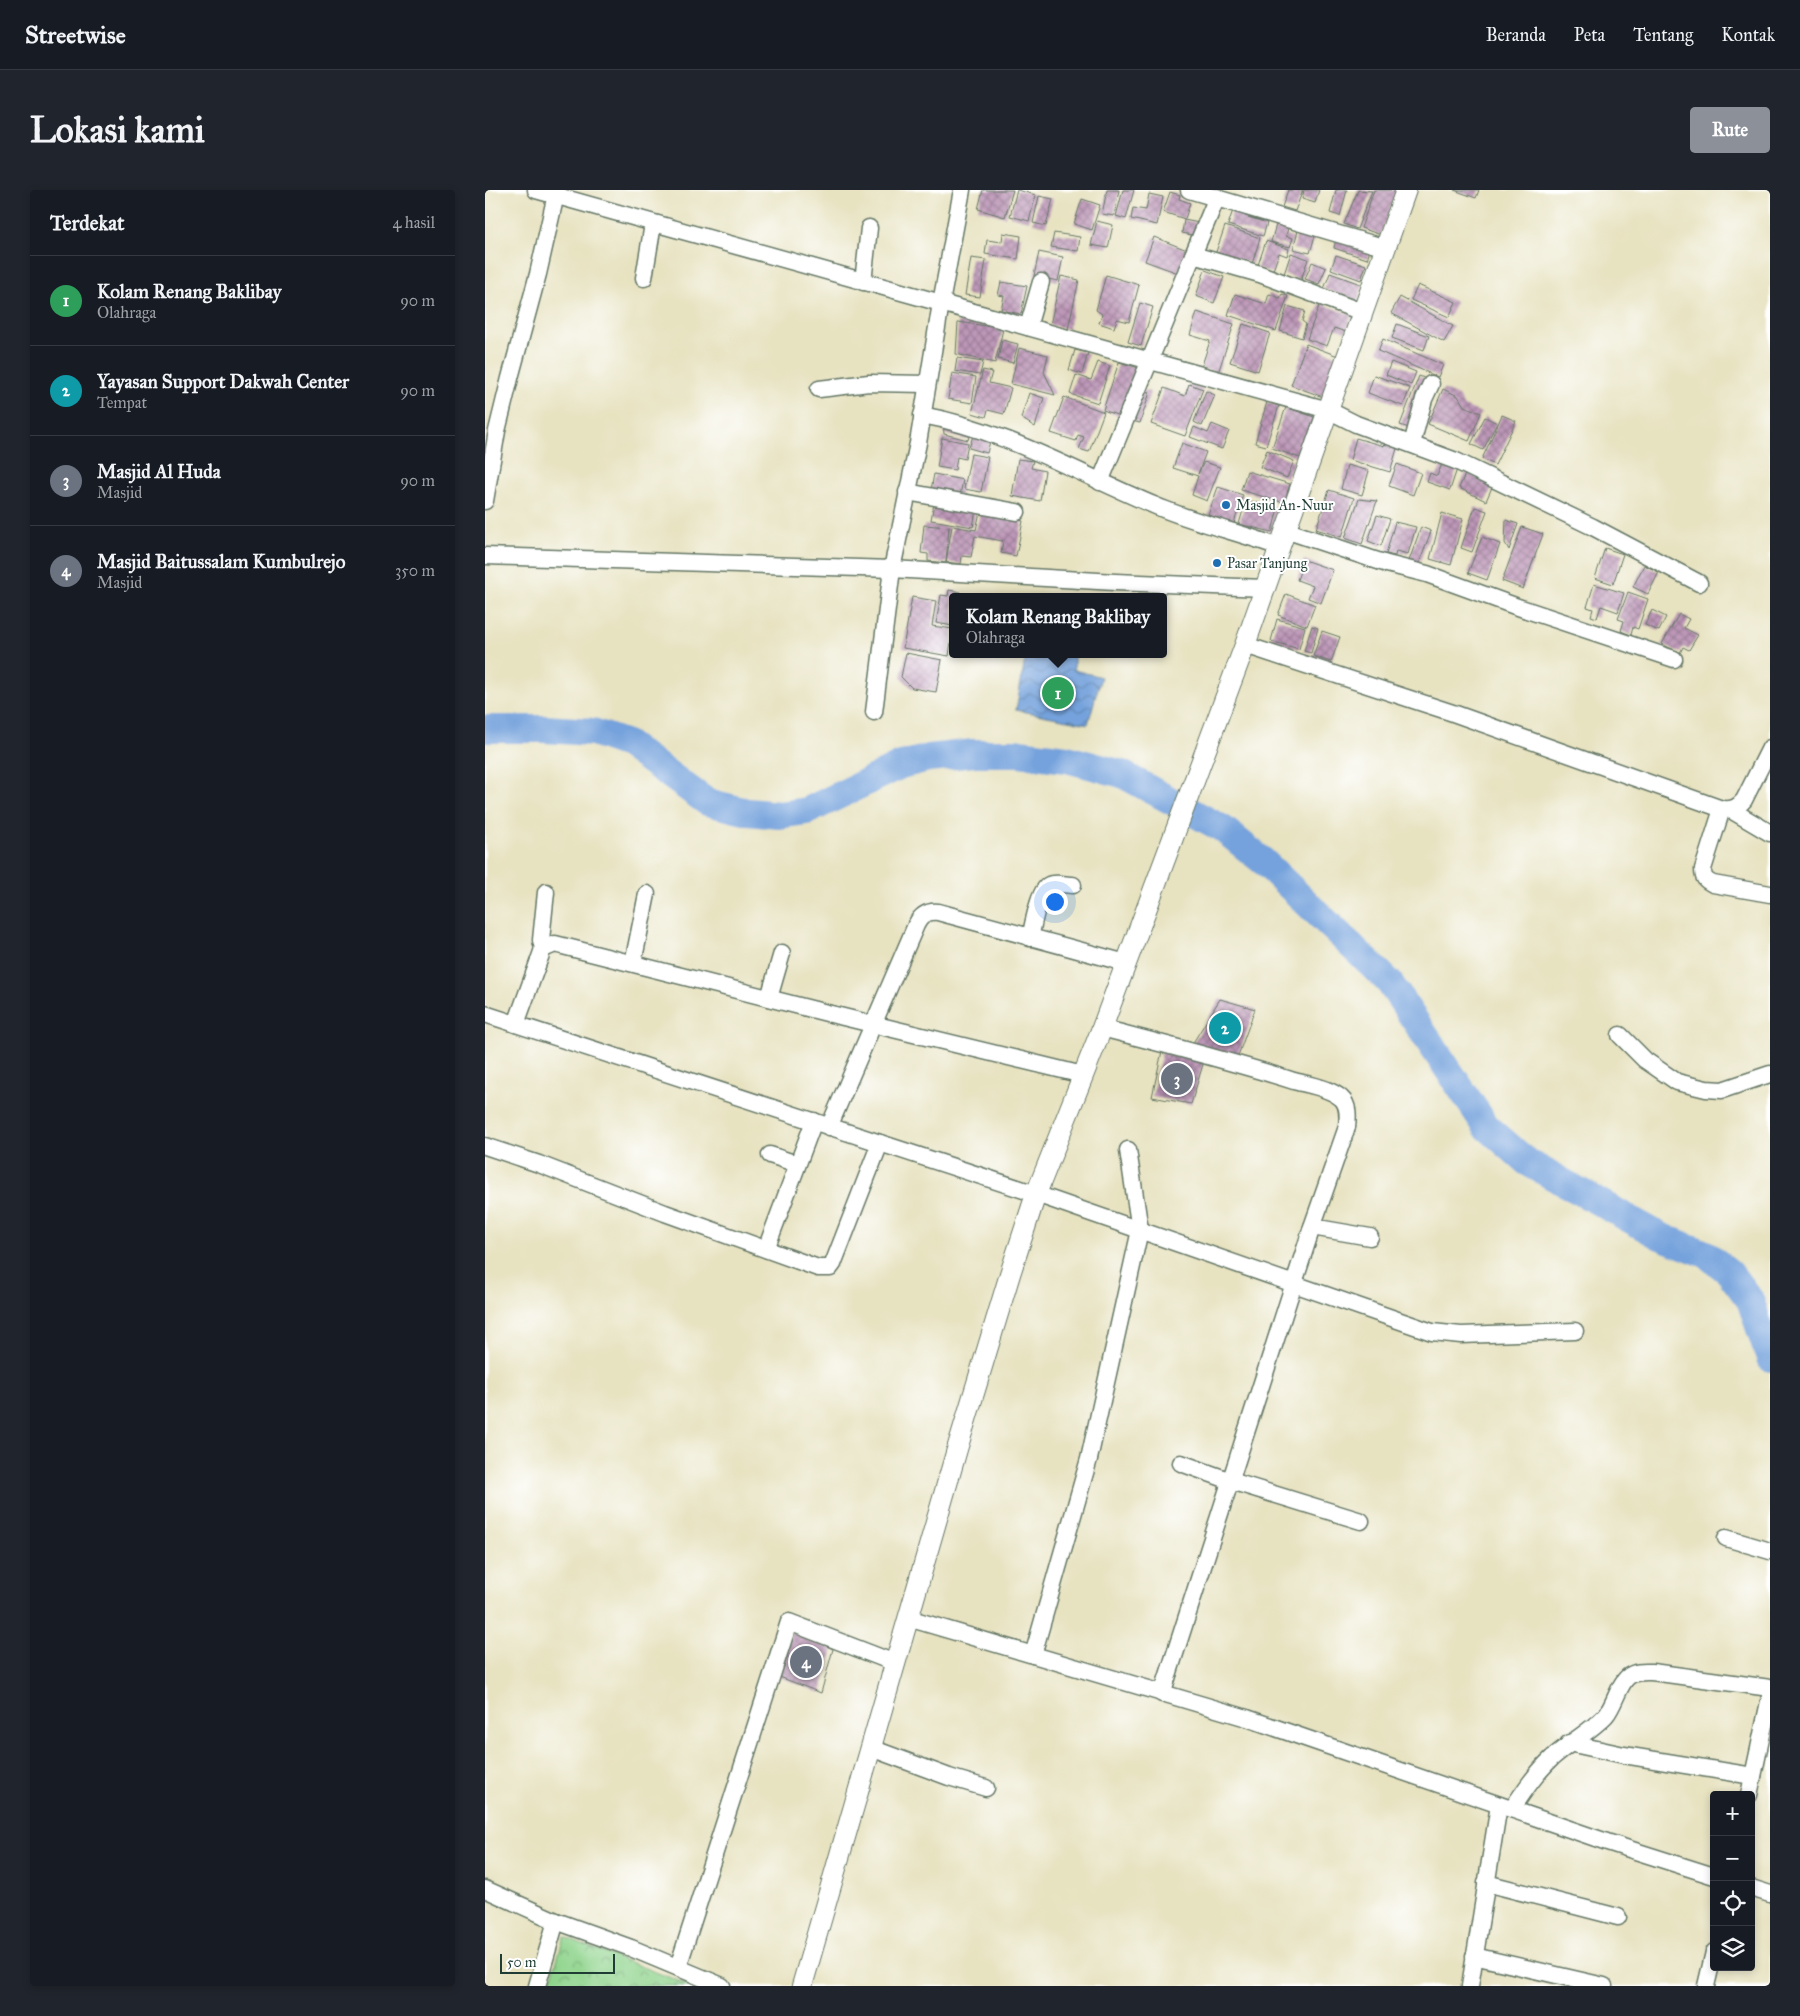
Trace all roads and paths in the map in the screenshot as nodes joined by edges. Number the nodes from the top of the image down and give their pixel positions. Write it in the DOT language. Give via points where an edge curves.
graph roads {
  1 [pos="536,190"];
  2 [pos="962,190"];
  3 [pos="1189,190"];
  4 [pos="1406,190"];
  5 [pos="557,193"];
  6 [pos="1217,197"];
  7 [pos="653,224"];
  8 [pos="869,228"];
  9 [pos="1386,248"];
  10 [pos="1193,255"];
  11 [pos="644,278"];
  12 [pos="863,282"];
  13 [pos="1041,282"];
  14 [pos="941,303"];
  15 [pos="1362,312"];
  16 [pos="1028,328"];
  17 [pos="1151,361"];
  18 [pos="927,384"];
  19 [pos="1431,384"];
  20 [pos="819,389"];
  21 [pos="1327,410"];
  22 [pos="922,416"];
  23 [pos="1411,444"];
  24 [pos="1100,482"];
  25 [pos="907,492"];
  26 [pos="485,501"];
  27 [pos="1017,512"];
  28 [pos="1282,538"];
  29 [pos="485,556"];
  30 [pos="892,569"];
  31 [pos="1699,582"];
  32 [pos="1264,588"];
  33 [pos="1245,645"];
  34 [pos="1674,659"];
  35 [pos="874,712"];
  36 [pos="1770,748"];
  37 [pos="1727,810"];
  38 [pos="1770,833"];
  39 [pos="1073,886"];
  40 [pos="546,892"];
  41 [pos="647,894"];
  42 [pos="1770,894"];
  43 [pos="1030,938"];
  44 [pos="543,949"];
  45 [pos="782,953"];
  46 [pos="1126,962"];
  47 [pos="633,963"];
  48 [pos="769,998"];
  49 [pos="485,1014"];
  50 [pos="516,1024"];
  51 [pos="872,1024"];
  52 [pos="1102,1028"];
  53 [pos="1620,1035"];
  54 [pos="1770,1074"];
  55 [pos="1083,1075"];
  56 [pos="821,1124"];
  57 [pos="880,1143"];
  58 [pos="485,1146"];
  59 [pos="1128,1150"];
  60 [pos="770,1155"];
  61 [pos="797,1164"];
  62 [pos="1037,1194"];
  63 [pos="1311,1227"];
  64 [pos="1139,1230"];
  65 [pos="1369,1237"];
  66 [pos="766,1249"];
  67 [pos="1295,1283"];
  68 [pos="1575,1331"];
  69 [pos="1181,1463"];
  70 [pos="1231,1481"];
  71 [pos="1361,1520"];
  72 [pos="1726,1538"];
  73 [pos="1770,1551"];
  74 [pos="909,1618"];
  75 [pos="1033,1656"];
  76 [pos="895,1663"];
  77 [pos="1770,1688"];
  78 [pos="1162,1694"];
  79 [pos="1770,1697"];
  80 [pos="1569,1744"];
  81 [pos="871,1748"];
  82 [pos="1753,1776"];
  83 [pos="986,1788"];
  84 [pos="1750,1791"];
  85 [pos="1505,1807"];
  86 [pos="1710,1875"];
  87 [pos="1486,1883"];
  88 [pos="485,1889"];
  89 [pos="1755,1889"];
  90 [pos="1770,1894"];
  91 [pos="1618,1917"];
  92 [pos="556,1921"];
  93 [pos="1474,1956"];
  94 [pos="678,1967"];
  95 [pos="1710,1969"];
  96 [pos="537,1986"];
  97 [pos="722,1986"];
  98 [pos="802,1986"];
  99 [pos="1470,1986"];
  100 [pos="1604,1986"];
  101 [pos="1706,1986"];
  1 -- 5 [label="street"];
  2 -- 14 [label="street"];
  3 -- 6 [label="street"];
  4 -- 9 [label="main road"];
  5 -- 7 [label="street"];
  5 -- 26 [label="street" via="536,284 509,378"];
  6 -- 9 [label="street"];
  6 -- 10 [label="street"];
  7 -- 11 [label="street"];
  7 -- 12 [label="street"];
  8 -- 12 [label="street"];
  9 -- 15 [label="main road"];
  10 -- 15 [label="street" via="1260,274"];
  10 -- 17 [label="street"];
  12 -- 14 [label="street"];
  13 -- 16 [label="street"];
  14 -- 16 [label="street"];
  14 -- 18 [label="street"];
  15 -- 21 [label="main road"];
  16 -- 17 [label="street"];
  17 -- 21 [label="street"];
  17 -- 24 [label="street"];
  18 -- 20 [label="street" via="869,383"];
  18 -- 22 [label="street"];
  19 -- 23 [label="street"];
  21 -- 23 [label="street"];
  21 -- 28 [label="main road"];
  22 -- 24 [label="street" via="989,432"];
  22 -- 25 [label="street"];
  23 -- 31 [label="street" via="1456,461"];
  24 -- 28 [label="street" via="1190,520"];
  25 -- 27 [label="street"];
  25 -- 30 [label="street"];
  28 -- 32 [label="main road"];
  28 -- 34 [label="street" via="1427,574"];
  29 -- 30 [label="street"];
  30 -- 32 [label="street"];
  30 -- 35 [label="street"];
  32 -- 33 [label="main road"];
  33 -- 37 [label="street" via="1453,713"];
  33 -- 46 [label="main road"];
  36 -- 37 [label="street" via="1750,791 1739,806"];
  37 -- 38 [label="street"];
  37 -- 42 [label="street" via="1703,869 1705,880"];
  39 -- 43 [label="street" via="1046,886"];
  40 -- 44 [label="street"];
  41 -- 47 [label="street"];
  43 -- 46 [label="street"];
  43 -- 51 [label="street" via="938,912 925,914 916,925"];
  44 -- 47 [label="street" via="555,944"];
  44 -- 50 [label="street"];
  45 -- 48 [label="street"];
  46 -- 52 [label="main road"];
  47 -- 48 [label="street"];
  48 -- 51 [label="street"];
  49 -- 50 [label="street"];
  50 -- 56 [label="street"];
  51 -- 55 [label="street"];
  51 -- 56 [label="street"];
  52 -- 55 [label="main road"];
  52 -- 63 [label="street" via="1278,1076 1342,1098 1348,1115 1347,1126"];
  53 -- 54 [label="street" via="1645,1060 1677,1082 1722,1090"];
  55 -- 62 [label="main road"];
  56 -- 57 [label="street"];
  56 -- 61 [label="street"];
  57 -- 62 [label="street"];
  57 -- 66 [label="street" via="830,1268 818,1268"];
  58 -- 66 [label="street"];
  59 -- 64 [label="street"];
  60 -- 61 [label="street"];
  61 -- 66 [label="street"];
  62 -- 64 [label="street"];
  62 -- 74 [label="main road" via="989,1342"];
  63 -- 65 [label="street"];
  63 -- 67 [label="street"];
  64 -- 67 [label="street"];
  64 -- 75 [label="street" via="1089,1459"];
  67 -- 68 [label="street" via="1447,1335"];
  67 -- 70 [label="street"];
  69 -- 70 [label="street"];
  70 -- 71 [label="street"];
  70 -- 78 [label="street"];
  72 -- 73 [label="street"];
  74 -- 75 [label="street"];
  74 -- 76 [label="main road"];
  75 -- 78 [label="street"];
  76 -- 81 [label="main road"];
  76 -- 94 [label="street" via="789,1622"];
  77 -- 80 [label="street" via="1652,1672 1633,1673 1604,1716"];
  78 -- 85 [label="street" via="1247,1718"];
  79 -- 82 [label="street"];
  80 -- 82 [label="street"];
  80 -- 85 [label="street"];
  81 -- 83 [label="street"];
  81 -- 98 [label="main road"];
  82 -- 84 [label="street"];
  85 -- 86 [label="street"];
  85 -- 87 [label="street"];
  87 -- 91 [label="street"];
  87 -- 93 [label="street"];
  88 -- 92 [label="street"];
  89 -- 90 [label="street"];
  92 -- 94 [label="street"];
  92 -- 96 [label="street"];
  93 -- 99 [label="street"];
  93 -- 100 [label="street"];
  94 -- 97 [label="street"];
  95 -- 101 [label="street"];
}
